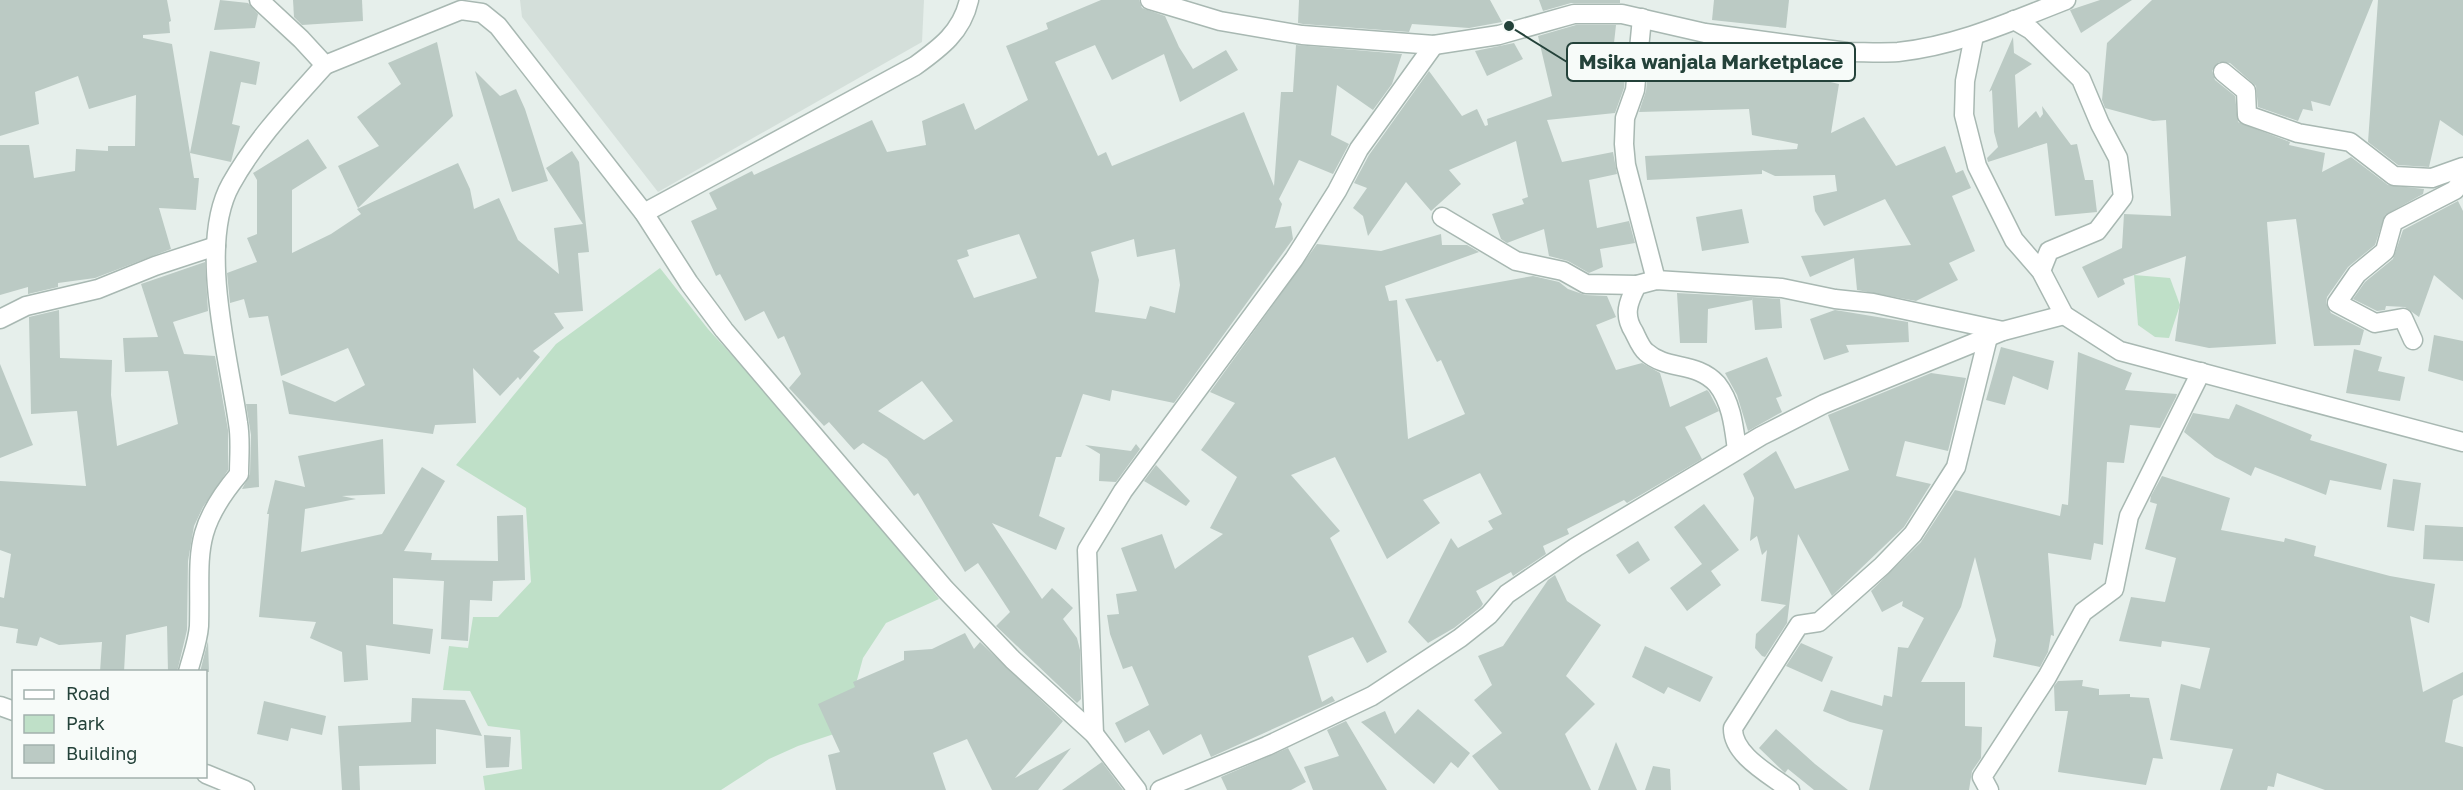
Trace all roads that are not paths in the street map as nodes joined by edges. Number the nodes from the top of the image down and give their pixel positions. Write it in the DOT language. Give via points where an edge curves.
graph roads {
  1 [pos="259,0"];
  2 [pos="969,0"];
  3 [pos="1150,0"];
  4 [pos="2066,0"];
  5 [pos="1642,18"];
  6 [pos="2014,20"];
  7 [pos="1974,36"];
  8 [pos="1434,45"];
  9 [pos="325,65"];
  10 [pos="2223,72"];
  11 [pos="2463,167"];
  12 [pos="2463,179"];
  13 [pos="644,213"];
  14 [pos="1442,216"];
  15 [pos="216,246"];
  16 [pos="2041,271"];
  17 [pos="1656,280"];
  18 [pos="1637,285"];
  19 [pos="2064,315"];
  20 [pos="0,319"];
  21 [pos="1995,334"];
  22 [pos="2413,340"];
  23 [pos="2200,372"];
  24 [pos="2463,442"];
  25 [pos="1737,450"];
  26 [pos="189,670"];
  27 [pos="1094,734"];
  28 [pos="207,774"];
  29 [pos="245,790"];
  30 [pos="1137,790"];
  31 [pos="1160,790"];
  32 [pos="1790,790"];
  33 [pos="1989,790"];
  1 -- 9 [label="street"];
  2 -- 13 [label="street" via="962,22 944,45 915,66"];
  3 -- 8 [label="street" via="1220,21 1302,35"];
  4 -- 6 [label="street"];
  5 -- 7 [label="street" via="1705,33 1847,52 1898,52"];
  5 -- 8 [label="street" via="1574,14 1499,35"];
  5 -- 17 [label="street" via="1635,90 1625,118 1624,144"];
  6 -- 7 [label="street"];
  6 -- 16 [label="street" via="2031,30 2081,79 2118,158 2123,197 2097,231 2049,251"];
  7 -- 16 [label="street" via="1965,81 1964,115 1977,166 2014,240"];
  8 -- 27 [label="street" via="1359,149 1294,259 1123,491 1087,550"];
  9 -- 13 [label="street" via="461,10 482,14 498,26"];
  9 -- 15 [label="street" via="268,128 230,185 220,211"];
  10 -- 11 [label="street" via="2246,91 2247,115 2298,133 2350,142 2394,176 2432,178"];
  12 -- 22 [label="street" via="2455,190 2393,222 2385,251 2357,274 2337,303 2374,323 2403,318"];
  13 -- 27 [label="street" via="724,330 930,572 1013,660"];
  14 -- 18 [label="street" via="1516,261 1563,271 1586,284"];
  15 -- 20 [label="street" via="98,289 26,306"];
  15 -- 26 [label="street" via="221,327 239,426 239,474 223,493 202,533 197,568 199,629"];
  16 -- 19 [label="street"];
  17 -- 18 [label="street"];
  17 -- 21 [label="street" via="1782,288 1873,303"];
  18 -- 25 [label="street" via="1628,301 1627,321 1646,352 1671,364 1693,367 1717,385 1733,418"];
  19 -- 21 [label="street"];
  19 -- 23 [label="street" via="2120,351"];
  21 -- 25 [label="street" via="1824,404"];
  21 -- 32 [label="street" via="1956,467 1913,534 1818,622 1799,625 1733,729 1739,749"];
  23 -- 24 [label="street"];
  23 -- 33 [label="street" via="2129,516 2114,589 2083,612 2047,677 1982,777"];
  25 -- 31 [label="street" via="1557,559 1507,594 1489,615 1460,638 1372,696 1267,746"];
  27 -- 30 [label="street"];
  28 -- 29 [label="street"];
}
